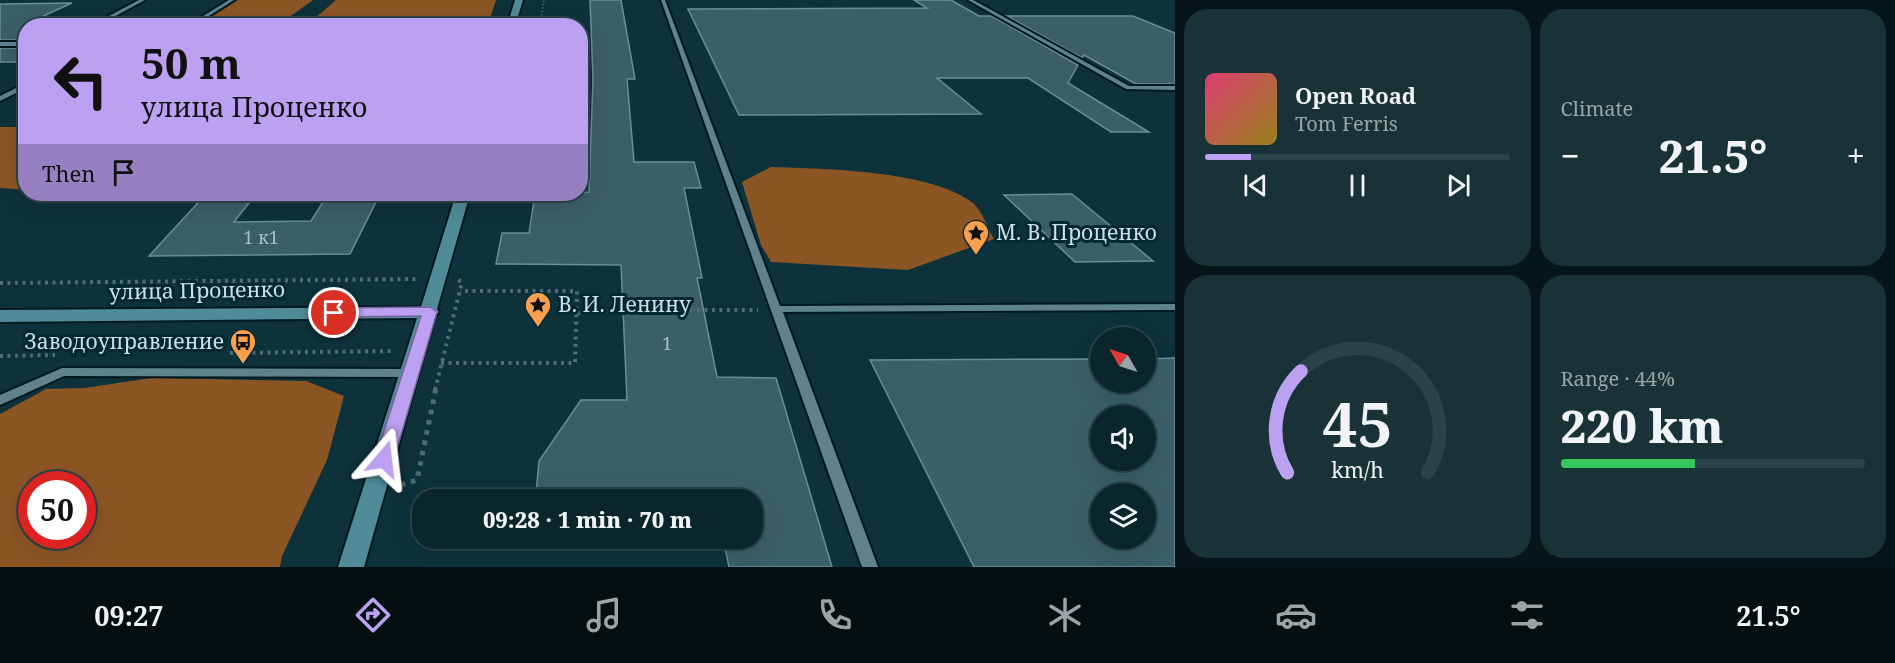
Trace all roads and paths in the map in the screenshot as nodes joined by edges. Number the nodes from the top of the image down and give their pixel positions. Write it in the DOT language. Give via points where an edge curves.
graph roads {
  1 [pos="143,0"];
  2 [pos="232,0"];
  3 [pos="519,0"];
  4 [pos="544,0"];
  5 [pos="663,0"];
  6 [pos="970,0"];
  7 [pos="108,18"];
  8 [pos="202,18"];
  9 [pos="514,18"];
  10 [pos="541,18"];
  11 [pos="0,44"];
  12 [pos="18,44"];
  13 [pos="1175,88"];
  14 [pos="18,89"];
  15 [pos="0,99"];
  16 [pos="462,201"];
  17 [pos="439,279"];
  18 [pos="457,279"];
  19 [pos="0,283"];
  20 [pos="460,291"];
  21 [pos="1175,307"];
  22 [pos="776,309"];
  23 [pos="430,312"];
  24 [pos="577,313"];
  25 [pos="0,316"];
  26 [pos="441,363"];
  27 [pos="411,373"];
  28 [pos="0,400"];
  29 [pos="351,567"];
  30 [pos="870,567"];
  1 -- 7 [label="lane"];
  2 -- 8 [label="lane"];
  3 -- 9 [label="main road"];
  4 -- 10 [label="path"];
  5 -- 22 [label="lane"];
  6 -- 13 [label="lane" via="1128,88"];
  11 -- 12 [label="lane"];
  14 -- 15 [label="lane"];
  16 -- 17 [label="main road"];
  17 -- 18 [label="path"];
  17 -- 19 [label="path"];
  17 -- 23 [label="main road"];
  20 -- 24 [label="path" via="577,291"];
  21 -- 22 [label="lane"];
  22 -- 24 [label="path"];
  22 -- 30 [label="lane"];
  23 -- 25 [label="main road, улица Проценко"];
  23 -- 27 [label="main road"];
  24 -- 26 [label="path" via="575,363"];
  27 -- 28 [label="lane" via="62,372"];
  27 -- 29 [label="main road"];
}
